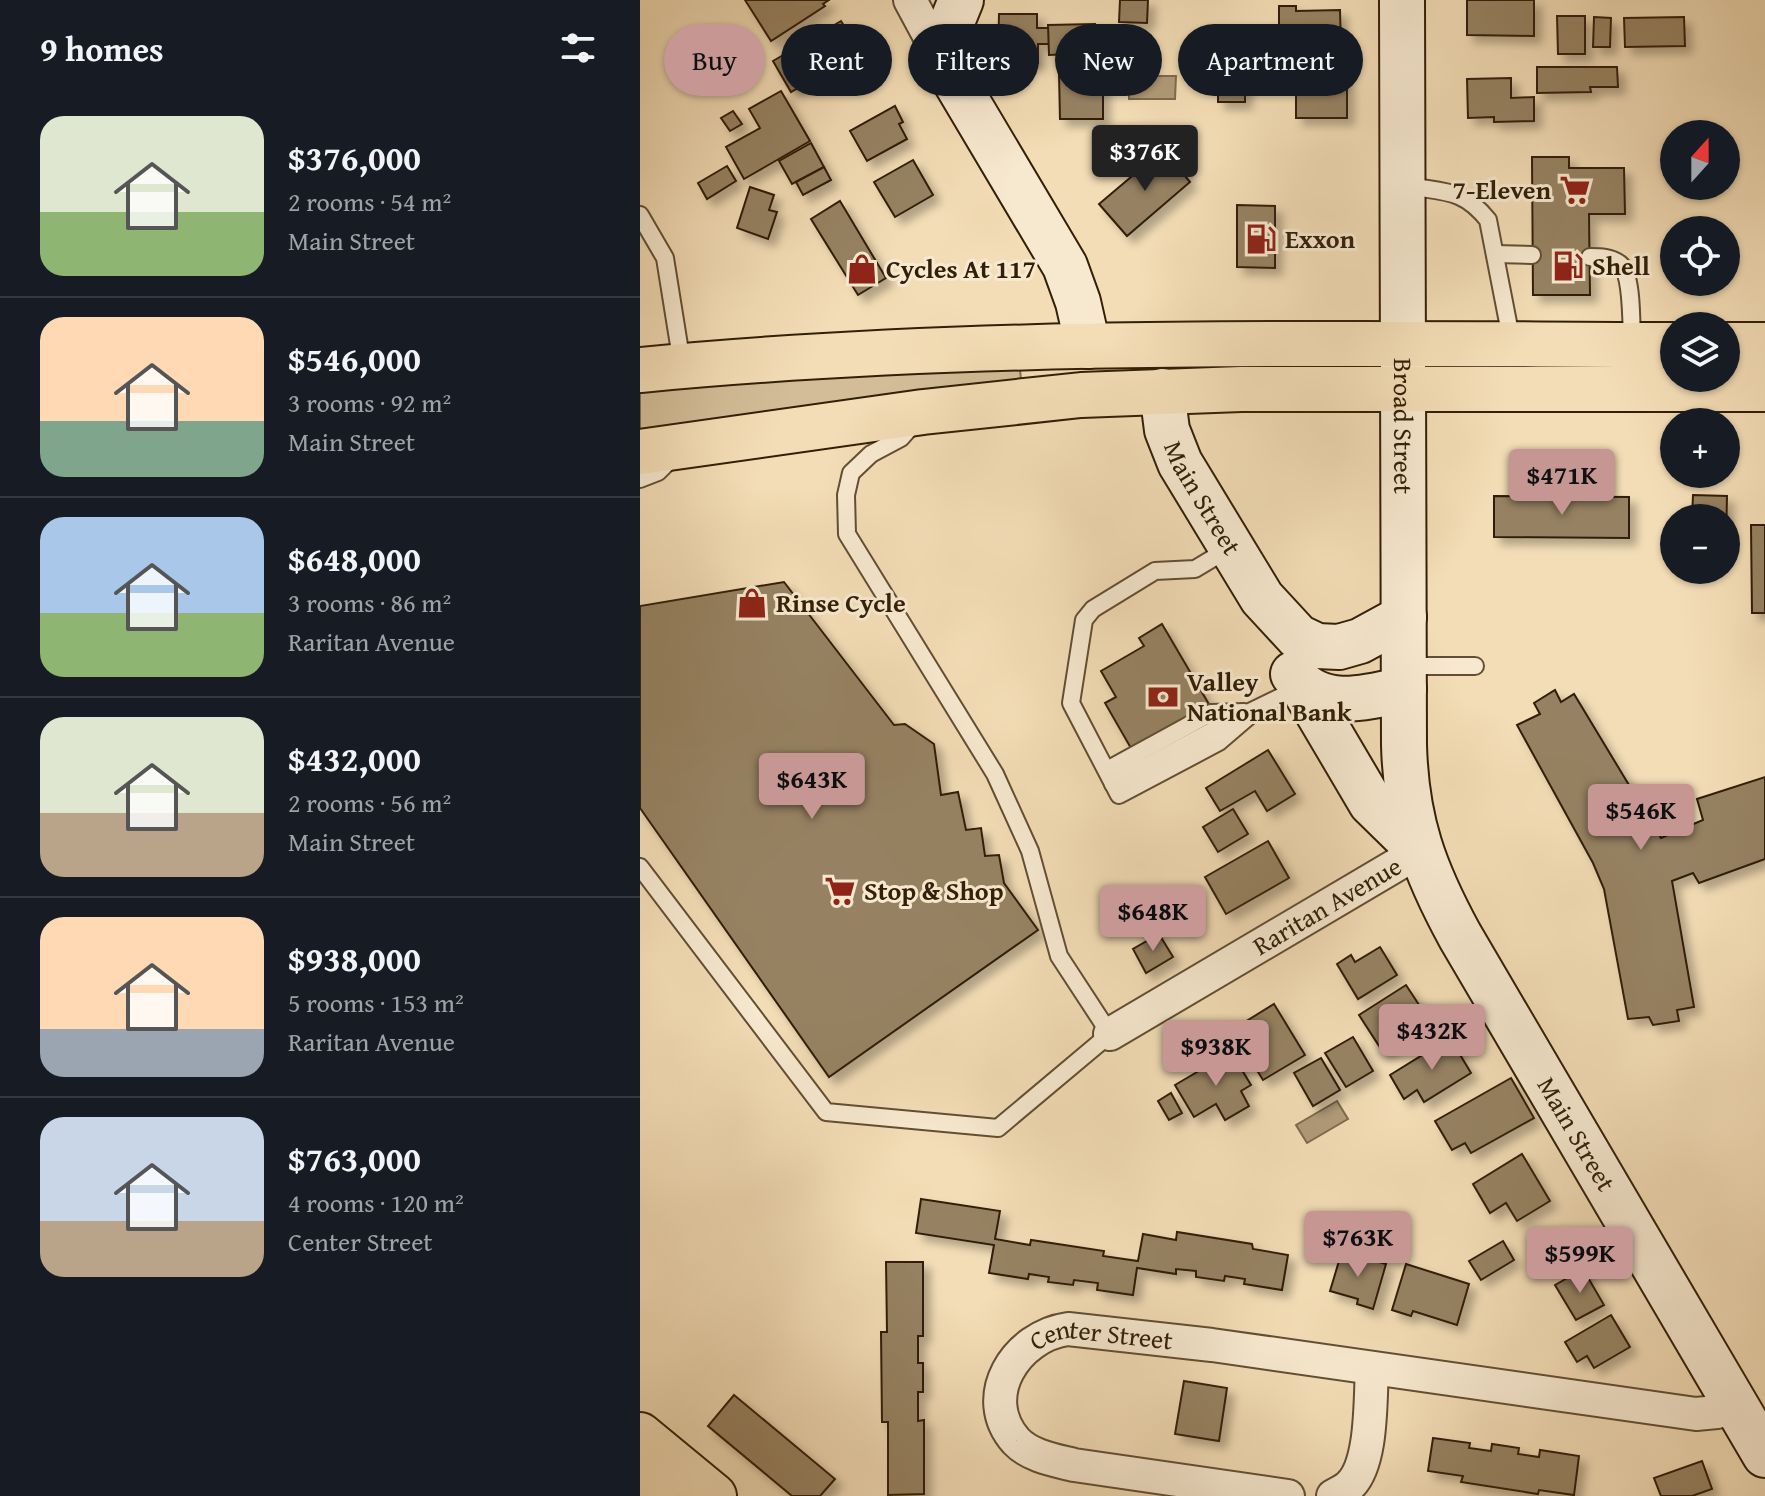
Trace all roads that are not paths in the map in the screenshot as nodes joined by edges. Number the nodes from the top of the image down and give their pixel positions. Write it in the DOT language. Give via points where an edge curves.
graph roads {
  1 [pos="910,0"];
  2 [pos="961,0"];
  3 [pos="1402,0"];
  4 [pos="923,24"];
  5 [pos="951,24"];
  6 [pos="964,96"];
  7 [pos="1402,184"];
  8 [pos="640,215"];
  9 [pos="1495,254"];
  10 [pos="1532,255"];
  11 [pos="1590,257"];
  12 [pos="1402,344"];
  13 [pos="1513,345"];
  14 [pos="1653,345"];
  15 [pos="1740,345"];
  16 [pos="1765,345"];
  17 [pos="1088,346"];
  18 [pos="682,365"];
  19 [pos="640,370"];
  20 [pos="1403,389"];
  21 [pos="1765,389"];
  22 [pos="1162,391"];
  23 [pos="923,412"];
  24 [pos="684,446"];
  25 [pos="640,452"];
  26 [pos="640,479"];
  27 [pos="1231,548"];
  28 [pos="1262,598"];
  29 [pos="1404,617"];
  30 [pos="1475,666"];
  31 [pos="1404,678"];
  32 [pos="1302,686"];
  33 [pos="1254,712"];
  34 [pos="1110,777"];
  35 [pos="1420,851"];
  36 [pos="640,867"];
  37 [pos="1110,1034"];
  38 [pos="1372,1369"];
  39 [pos="1735,1405"];
  40 [pos="640,1435"];
  41 [pos="1765,1455"];
  42 [pos="640,1482"];
  43 [pos="657,1496"];
  44 [pos="714,1496"];
  45 [pos="1288,1496"];
  46 [pos="1333,1496"];
  1 -- 4 [label="street"];
  2 -- 5 [label="main road"];
  3 -- 7 [label="main road, Broad Street"];
  6 -- 17 [label="main road" via="1065,266"];
  7 -- 9 [label="lane" via="1460,195 1476,204 1488,220"];
  7 -- 12 [label="main road, Broad Street"];
  8 -- 18 [label="lane" via="665,258"];
  9 -- 10 [label="lane"];
  9 -- 13 [label="lane"];
  11 -- 14 [label="lane" via="1620,264"];
  12 -- 13 [label="highway"];
  12 -- 17 [label="highway"];
  12 -- 20 [label="main road, Broad Street"];
  13 -- 14 [label="highway"];
  15 -- 16 [label="highway"];
  17 -- 18 [label="highway"];
  18 -- 19 [label="highway"];
  20 -- 21 [label="highway"];
  20 -- 22 [label="highway"];
  20 -- 29 [label="main road, Broad Street"];
  22 -- 23 [label="highway"];
  22 -- 27 [label="main road, Main Street" via="1175,453"];
  23 -- 24 [label="highway"];
  23 -- 37 [label="lane" via="901,438 871,454 851,473 847,534 995,774 1030,851 1059,956"];
  24 -- 25 [label="highway"];
  24 -- 26 [label="lane" via="658,472"];
  27 -- 28 [label="main road, Main Street"];
  27 -- 34 [label="lane" via="1195,569 1155,571 1084,620 1071,703"];
  28 -- 29 [label="main road, Main Street" via="1298,637 1327,647 1360,641"];
  28 -- 32 [label="main road, Main Street" via="1277,649"];
  29 -- 31 [label="main road, Broad Street"];
  30 -- 31 [label="lane"];
  31 -- 32 [label="main road" via="1367,697 1337,699"];
  31 -- 35 [label="main road, Broad Street" via="1405,773"];
  32 -- 33 [label="lane"];
  32 -- 35 [label="main road, Main Street" via="1371,803"];
  33 -- 34 [label="lane" via="1211,713"];
  33 -- 34 [label="lane" via="1219,742 1119,795"];
  35 -- 37 [label="street, Raritan Avenue"];
  35 -- 39 [label="main road, Main Street" via="1468,949"];
  36 -- 37 [label="lane" via="826,1112 998,1128"];
  38 -- 39 [label="street, Center Street" via="1696,1414"];
  38 -- 45 [label="street, Center Street" via="1068,1329 1031,1342 1010,1366 1003,1385 1005,1425 1018,1443 1040,1456"];
  38 -- 46 [label="street" via="1363,1457 1351,1485"];
  39 -- 41 [label="main road, Main Street"];
  40 -- 44 [label="highway"];
  42 -- 43 [label="highway"];
}
